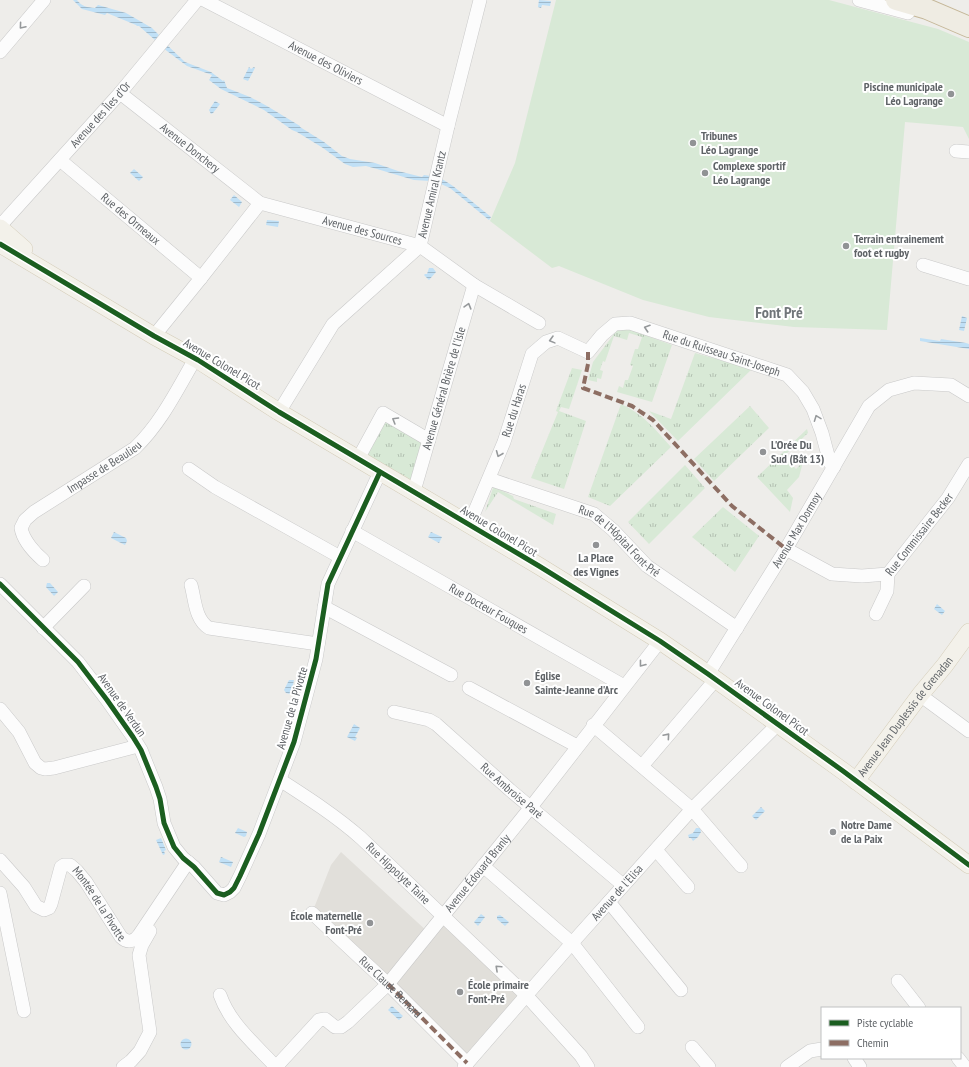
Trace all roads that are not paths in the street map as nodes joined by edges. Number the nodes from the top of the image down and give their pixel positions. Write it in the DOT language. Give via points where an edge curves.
graph roads {
  1 [pos="44,0"];
  2 [pos="197,0"];
  3 [pos="204,0"];
  4 [pos="480,0"];
  5 [pos="859,0"];
  6 [pos="896,0"];
  7 [pos="924,0"];
  8 [pos="969,15"];
  9 [pos="969,27"];
  10 [pos="969,34"];
  11 [pos="1,48"];
  12 [pos="120,93"];
  13 [pos="448,126"];
  14 [pos="60,160"];
  15 [pos="260,203"];
  16 [pos="1,225"];
  17 [pos="0,244"];
  18 [pos="420,246"];
  19 [pos="923,265"];
  20 [pos="45,270"];
  21 [pos="201,278"];
  22 [pos="969,279"];
  23 [pos="474,285"];
  24 [pos="539,323"];
  25 [pos="154,336"];
  26 [pos="588,352"];
  27 [pos="196,359"];
  28 [pos="969,396"];
  29 [pos="279,412"];
  30 [pos="429,440"];
  31 [pos="358,459"];
  32 [pos="969,464"];
  33 [pos="834,467"];
  34 [pos="189,469"];
  35 [pos="380,472"];
  36 [pos="489,479"];
  37 [pos="414,491"];
  38 [pos="469,525"];
  39 [pos="352,530"];
  40 [pos="786,549"];
  41 [pos="340,557"];
  42 [pos="43,560"];
  43 [pos="888,574"];
  44 [pos="0,584"];
  45 [pos="191,585"];
  46 [pos="84,586"];
  47 [pos="324,607"];
  48 [pos="876,614"];
  49 [pos="43,628"];
  50 [pos="737,628"];
  51 [pos="969,632"];
  52 [pos="660,641"];
  53 [pos="318,644"];
  54 [pos="451,675"];
  55 [pos="712,676"];
  56 [pos="624,686"];
  57 [pos="469,688"];
  58 [pos="920,695"];
  59 [pos="0,709"];
  60 [pos="394,712"];
  61 [pos="778,724"];
  62 [pos="593,725"];
  63 [pos="969,731"];
  64 [pos="138,746"];
  65 [pos="577,746"];
  66 [pos="642,766"];
  67 [pos="280,780"];
  68 [pos="856,781"];
  69 [pos="531,807"];
  70 [pos="692,809"];
  71 [pos="656,850"];
  72 [pos="0,860"];
  73 [pos="188,862"];
  74 [pos="969,865"];
  75 [pos="483,866"];
  76 [pos="741,866"];
  77 [pos="13,875"];
  78 [pos="624,885"];
  79 [pos="688,886"];
  80 [pos="0,892"];
  81 [pos="167,893"];
  82 [pos="609,902"];
  83 [pos="312,913"];
  84 [pos="443,916"];
  85 [pos="572,943"];
  86 [pos="898,981"];
  87 [pos="388,984"];
  88 [pos="681,990"];
  89 [pos="220,995"];
  90 [pos="526,995"];
  91 [pos="919,1007"];
  92 [pos="24,1011"];
  93 [pos="638,1027"];
  94 [pos="692,1047"];
  95 [pos="821,1048"];
  96 [pos="959,1059"];
  97 [pos="466,1065"];
  98 [pos="123,1067"];
  99 [pos="276,1067"];
  100 [pos="588,1067"];
  101 [pos="709,1067"];
  102 [pos="787,1067"];
  103 [pos="965,1067"];
  1 -- 11 [label="street, one-way"];
  2 -- 12 [label="street, Avenue des Îles d'Or"];
  3 -- 13 [label="street, Avenue des Oliviers"];
  4 -- 13 [label="street, Avenue Amiral Krantz"];
  5 -- 10 [label="street" via="941,21"];
  6 -- 9 [label="highway" via="927,9"];
  7 -- 8 [label="highway"];
  12 -- 14 [label="street, Avenue des Îles d'Or"];
  12 -- 15 [label="street, Avenue Donchery"];
  13 -- 18 [label="street, Avenue Amiral Krantz"];
  14 -- 16 [label="street, Avenue des Îles d'Or"];
  14 -- 21 [label="street, Rue des Ormeaux"];
  15 -- 18 [label="street, Avenue des Sources"];
  15 -- 21 [label="street"];
  16 -- 20 [label="main road, Avenue Colonel Picot"];
  17 -- 20 [label="main road, Avenue Colonel Picot"];
  18 -- 23 [label="street, Avenue des Sources"];
  18 -- 29 [label="street, Avenue Amiral Krantz" via="333,324"];
  19 -- 22 [label="street"];
  20 -- 25 [label="main road, Avenue Colonel Picot"];
  21 -- 25 [label="street"];
  23 -- 24 [label="street, Avenue des Sources"];
  30 -- 23 [label="street, Avenue Général Brière de l'Isle, one-way"];
  25 -- 27 [label="main road, Avenue Colonel Picot"];
  33 -- 26 [label="street, Rue du Ruisseau Saint-Joseph, one-way" via="830,463 813,409 803,392 787,375 630,323 616,324 602,335"];
  26 -- 36 [label="street, Rue du Haras, one-way" via="558,338 546,342 532,354 504,442"];
  27 -- 29 [label="main road, Avenue Colonel Picot"];
  27 -- 42 [label="street, Impasse de Beaulieu" via="158,422 135,448 25,520 21,528 23,535"];
  28 -- 33 [label="street, Avenue Max Dormoy" via="951,385 943,384 914,383 889,390 869,406"];
  29 -- 31 [label="main road, Avenue Colonel Picot"];
  30 -- 31 [label="street, one-way" via="383,413"];
  30 -- 37 [label="street, Avenue Général Brière de l'Isle"];
  31 -- 35 [label="main road, Avenue Colonel Picot"];
  32 -- 43 [label="street, Rue Commissaire Becker" via="948,498"];
  33 -- 40 [label="street, Avenue Max Dormoy"];
  34 -- 41 [label="street" via="215,487"];
  35 -- 37 [label="main road, Avenue Colonel Picot"];
  35 -- 39 [label="street, Avenue de la Pivotte"];
  36 -- 38 [label="street, Rue du Haras"];
  36 -- 50 [label="street, Rue de l'Hôpital Font-Pré" via="594,514 647,566"];
  37 -- 38 [label="main road, Avenue Colonel Picot"];
  38 -- 52 [label="main road, Avenue Colonel Picot"];
  39 -- 41 [label="street, Avenue de la Pivotte"];
  39 -- 56 [label="street, Rue Docteur Fouques"];
  40 -- 43 [label="street, Rue Commissaire Becker" via="832,574"];
  40 -- 50 [label="street, Avenue Max Dormoy"];
  41 -- 47 [label="street, Avenue de la Pivotte" via="328,584"];
  43 -- 48 [label="street" via="887,591"];
  44 -- 49 [label="street, Avenue de Verdun"];
  45 -- 53 [label="street" via="199,618 209,628"];
  46 -- 49 [label="street"];
  47 -- 53 [label="street, Avenue de la Pivotte"];
  47 -- 54 [label="street"];
  49 -- 64 [label="street, Avenue de Verdun" via="82,667"];
  50 -- 55 [label="street, Avenue Max Dormoy"];
  51 -- 58 [label="main road, Avenue Jean Duplessis de Grenadan"];
  52 -- 55 [label="main road, Avenue Colonel Picot"];
  52 -- 56 [label="street, Avenue Édouard Branly, one-way"];
  53 -- 67 [label="street, Avenue de la Pivotte" via="299,727"];
  55 -- 61 [label="main road, Avenue Colonel Picot"];
  66 -- 55 [label="street, Avenue Max Dormoy, one-way"];
  56 -- 62 [label="street, Avenue Édouard Branly"];
  57 -- 65 [label="street"];
  58 -- 63 [label="street"];
  58 -- 68 [label="main road, Avenue Jean Duplessis de Grenadan"];
  59 -- 64 [label="street" via="19,732 35,763 41,768 54,768"];
  60 -- 69 [label="street, Rue Ambroise Paré" via="432,721"];
  61 -- 68 [label="main road, Avenue Colonel Picot"];
  61 -- 70 [label="street, Avenue de l'Elisa"];
  62 -- 65 [label="street, Avenue Édouard Branly"];
  62 -- 66 [label="street"];
  64 -- 73 [label="street, Avenue de Verdun" via="156,787 171,842 176,851"];
  65 -- 69 [label="street, Avenue Édouard Branly"];
  66 -- 70 [label="street"];
  67 -- 73 [label="street, Avenue de la Pivotte" via="259,834 230,892 224,895 217,893"];
  67 -- 84 [label="street, Rue Hippolyte Taine" via="353,832"];
  68 -- 74 [label="main road, Avenue Colonel Picot"];
  69 -- 75 [label="street, Avenue Édouard Branly"];
  69 -- 78 [label="street, Rue Ambroise Paré"];
  70 -- 71 [label="street, Avenue de l'Elisa"];
  70 -- 76 [label="street"];
  71 -- 78 [label="street, Avenue de l'Elisa"];
  71 -- 79 [label="street"];
  72 -- 77 [label="street, Montée de la Pivotte"];
  73 -- 81 [label="street, Montée de la Pivotte"];
  75 -- 84 [label="street, Avenue Édouard Branly"];
  75 -- 85 [label="street"];
  77 -- 80 [label="street" via="3,884"];
  77 -- 81 [label="street, Montée de la Pivotte" via="36,906 44,910 51,904 62,867 70,865 82,877 126,941 137,938"];
  78 -- 82 [label="street, Avenue de l'Elisa"];
  80 -- 92 [label="street"];
  81 -- 98 [label="street" via="164,907 139,952 150,1032 140,1051"];
  82 -- 85 [label="street, Avenue de l'Elisa"];
  82 -- 88 [label="street"];
  83 -- 87 [label="street, Rue Claude Bernard"];
  84 -- 87 [label="street, Avenue Édouard Branly"];
  90 -- 84 [label="street, Rue Hippolyte Taine, one-way"];
  85 -- 90 [label="street, Avenue de l'Elisa"];
  85 -- 93 [label="street"];
  86 -- 91 [label="street"];
  87 -- 97 [label="street, Rue Claude Bernard"];
  87 -- 99 [label="street, Avenue Édouard Branly" via="341,1027 335,1027 325,1019 319,1020"];
  89 -- 99 [label="street" via="231,1018"];
  90 -- 97 [label="street, Avenue de l'Elisa"];
  90 -- 100 [label="street, Rue Hippolyte Taine"];
  94 -- 101 [label="street"];
  95 -- 102 [label="street" via="810,1051"];
  96 -- 103 [label="street"];
}
